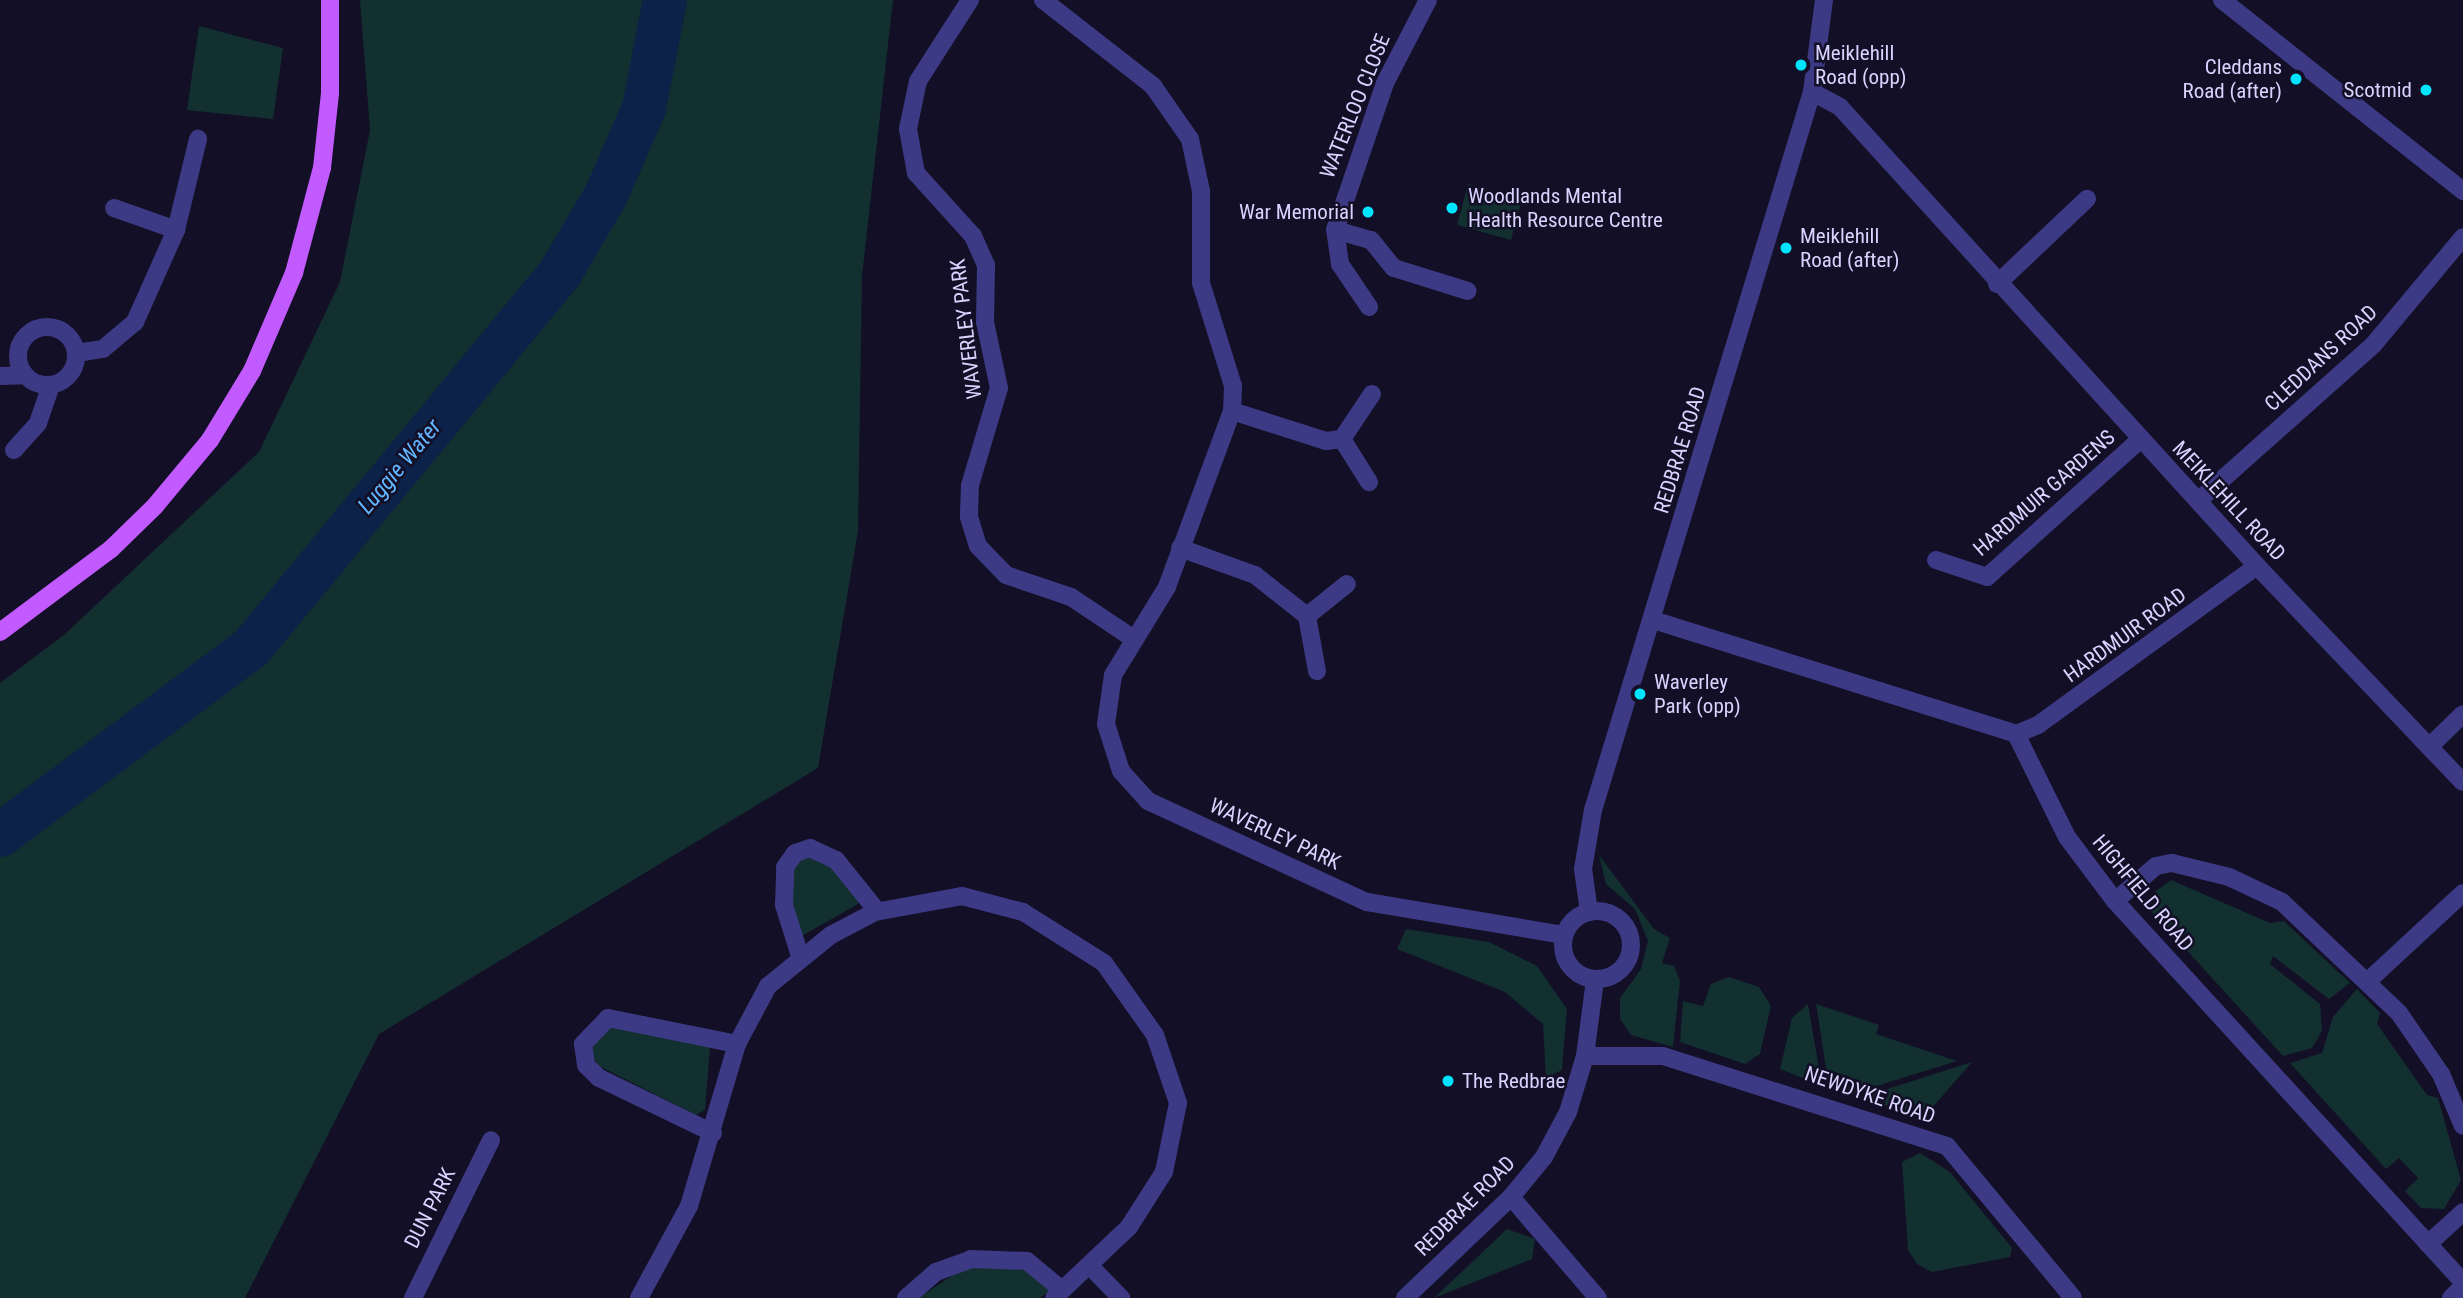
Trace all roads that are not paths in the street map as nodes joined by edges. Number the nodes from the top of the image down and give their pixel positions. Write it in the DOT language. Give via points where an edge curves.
graph roads {
  1 [pos="330,0"];
  2 [pos="970,0"];
  3 [pos="1043,0"];
  4 [pos="1428,0"];
  5 [pos="1824,0"];
  6 [pos="2222,0"];
  7 [pos="1812,92"];
  8 [pos="198,139"];
  9 [pos="2463,191"];
  10 [pos="2087,199"];
  11 [pos="114,208"];
  12 [pos="176,230"];
  13 [pos="1335,230"];
  14 [pos="2463,237"];
  15 [pos="1997,284"];
  16 [pos="1468,291"];
  17 [pos="1369,307"];
  18 [pos="77,353"];
  19 [pos="24,374"];
  20 [pos="0,376"];
  21 [pos="51,386"];
  22 [pos="1372,394"];
  23 [pos="1232,411"];
  24 [pos="1342,439"];
  25 [pos="2141,439"];
  26 [pos="14,450"];
  27 [pos="1369,482"];
  28 [pos="2198,501"];
  29 [pos="1180,548"];
  30 [pos="1936,560"];
  31 [pos="2257,566"];
  32 [pos="1347,584"];
  33 [pos="1307,616"];
  34 [pos="1653,620"];
  35 [pos="0,632"];
  36 [pos="1134,639"];
  37 [pos="1317,671"];
  38 [pos="2463,714"];
  39 [pos="2016,734"];
  40 [pos="2429,747"];
  41 [pos="2463,782"];
  42 [pos="2463,893"];
  43 [pos="2115,901"];
  44 [pos="877,911"];
  45 [pos="1589,912"];
  46 [pos="1564,935"];
  47 [pos="801,959"];
  48 [pos="1595,980"];
  49 [pos="2368,981"];
  50 [pos="737,1044"];
  51 [pos="1585,1056"];
  52 [pos="2463,1126"];
  53 [pos="713,1133"];
  54 [pos="491,1140"];
  55 [pos="1511,1197"];
  56 [pos="2463,1212"];
  57 [pos="2428,1244"];
  58 [pos="1090,1266"];
  59 [pos="2463,1284"];
  60 [pos="1058,1294"];
  61 [pos="413,1298"];
  62 [pos="639,1298"];
  63 [pos="905,1298"];
  64 [pos="1121,1298"];
  65 [pos="1405,1298"];
  66 [pos="1598,1298"];
  67 [pos="2073,1298"];
  68 [pos="2451,1298"];
  1 -- 35 [label="main road" via="332,68 322,168 294,272 252,370 210,440 155,506 111,549"];
  2 -- 36 [label="street, WAVERLEY PARK" via="918,81 908,129 916,173 973,236 986,265 985,322 999,388 970,485 969,517 978,546 1006,575 1080,601"];
  3 -- 23 [label="street, WAVERLEY PARK" via="1153,86 1190,139 1201,191 1201,283 1229,362"];
  4 -- 13 [label="street, WATERLOO CLOSE" via="1385,83"];
  5 -- 7 [label="street, REDBRAE ROAD"];
  6 -- 9 [label="street"];
  7 -- 15 [label="street, MEIKLEHILL ROAD" via="1840,107"];
  7 -- 34 [label="street, REDBRAE ROAD"];
  8 -- 12 [label="street"];
  10 -- 15 [label="street"];
  11 -- 12 [label="street"];
  12 -- 18 [label="street" via="135,322 103,349"];
  13 -- 16 [label="street" via="1371,240 1394,268"];
  13 -- 17 [label="street, WATERLOO CLOSE" via="1340,264"];
  14 -- 28 [label="street, CLEDDANS ROAD" via="2374,344"];
  15 -- 25 [label="street, MEIKLEHILL ROAD"];
  18 -- 19 [label="street" via="60,329 32,331 18,356"];
  18 -- 21 [label="street" via="67,378"];
  19 -- 20 [label="street"];
  19 -- 21 [label="street"];
  21 -- 26 [label="street" via="38,423"];
  22 -- 24 [label="street"];
  23 -- 24 [label="street" via="1326,441"];
  23 -- 29 [label="street, WAVERLEY PARK"];
  24 -- 27 [label="street"];
  25 -- 28 [label="street, MEIKLEHILL ROAD"];
  25 -- 30 [label="street, HARDMUIR GARDENS" via="1987,577"];
  28 -- 31 [label="street, MEIKLEHILL ROAD"];
  29 -- 33 [label="street" via="1255,575"];
  29 -- 36 [label="street, WAVERLEY PARK" via="1156,612"];
  31 -- 39 [label="street, HARDMUIR ROAD" via="2038,725"];
  31 -- 40 [label="street, MEIKLEHILL ROAD"];
  32 -- 33 [label="street"];
  33 -- 37 [label="street"];
  34 -- 39 [label="street"];
  34 -- 45 [label="street, REDBRAE ROAD" via="1587,841"];
  36 -- 46 [label="street, WAVERLEY PARK" via="1113,675 1106,724 1121,771 1139,795 1367,902"];
  38 -- 40 [label="street"];
  39 -- 43 [label="street, HIGHFIELD ROAD" via="2067,837"];
  40 -- 41 [label="street, MEIKLEHILL ROAD"];
  42 -- 49 [label="street"];
  43 -- 49 [label="street" via="2156,866 2201,867 2302,916"];
  43 -- 57 [label="street, HIGHFIELD ROAD"];
  44 -- 47 [label="street"];
  44 -- 47 [label="street" via="836,860 810,848 795,853 785,867 784,894 787,929"];
  44 -- 58 [label="street" via="962,896 1024,912 1078,941 1134,998 1178,1103 1164,1172 1129,1227"];
  45 -- 46 [label="street"];
  45 -- 48 [label="street" via="1614,915 1632,946 1622,969"];
  46 -- 48 [label="street" via="1565,959"];
  47 -- 50 [label="street" via="768,986"];
  48 -- 51 [label="street, REDBRAE ROAD"];
  49 -- 52 [label="street" via="2422,1044"];
  50 -- 53 [label="street"];
  50 -- 53 [label="street" via="608,1018 583,1044 586,1065 599,1077"];
  51 -- 55 [label="street, REDBRAE ROAD" via="1562,1124"];
  51 -- 67 [label="street, NEWDYKE ROAD" via="1663,1056 1947,1146"];
  53 -- 62 [label="street" via="689,1206"];
  54 -- 61 [label="street, DUN PARK"];
  55 -- 65 [label="street, REDBRAE ROAD"];
  55 -- 66 [label="street"];
  56 -- 57 [label="street"];
  57 -- 59 [label="street, HIGHFIELD ROAD"];
  58 -- 60 [label="street"];
  58 -- 64 [label="street"];
  59 -- 68 [label="street"];
  60 -- 63 [label="street" via="1027,1261 971,1259 936,1272"];
}
